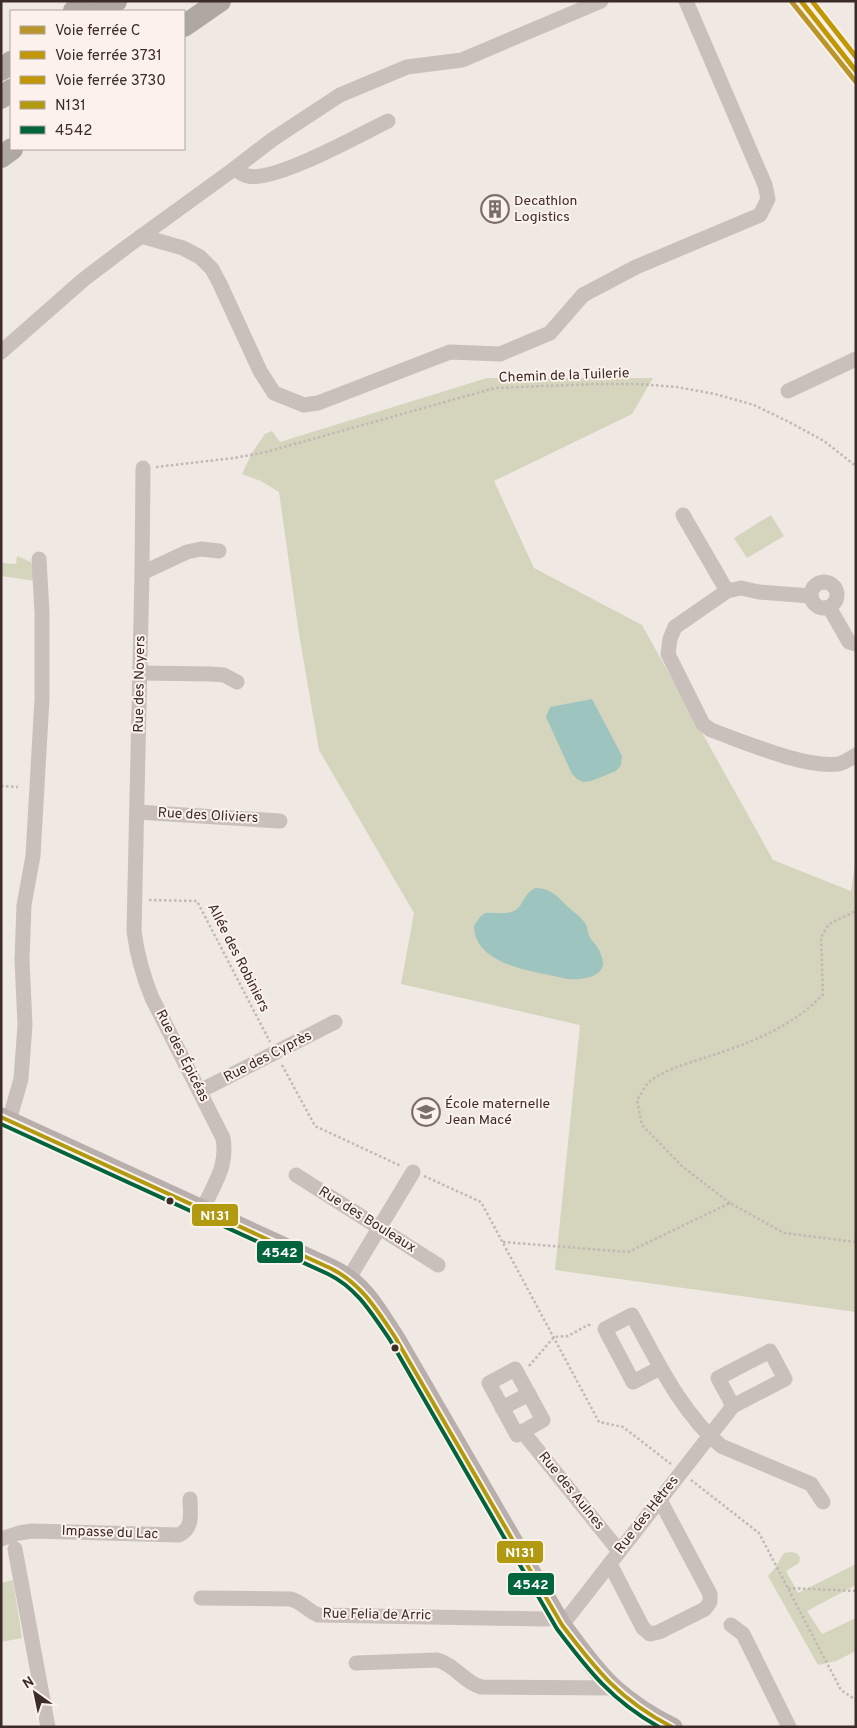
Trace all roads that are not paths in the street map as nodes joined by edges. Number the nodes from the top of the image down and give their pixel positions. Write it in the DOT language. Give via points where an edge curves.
graph roads {
  1 [pos="88,1"];
  2 [pos="116,1"];
  3 [pos="220,1"];
  4 [pos="601,1"];
  5 [pos="686,1"];
  6 [pos="75,10"];
  7 [pos="105,10"];
  8 [pos="185,25"];
  9 [pos="388,121"];
  10 [pos="234,169"];
  11 [pos="141,236"];
  12 [pos="1,352"];
  13 [pos="856,359"];
  14 [pos="788,391"];
  15 [pos="142,468"];
  16 [pos="683,515"];
  17 [pos="219,551"];
  18 [pos="39,560"];
  19 [pos="142,574"];
  20 [pos="727,591"];
  21 [pos="811,596"];
  22 [pos="829,607"];
  23 [pos="856,644"];
  24 [pos="140,673"];
  25 [pos="237,682"];
  26 [pos="856,755"];
  27 [pos="137,812"];
  28 [pos="280,821"];
  29 [pos="135,899"];
  30 [pos="335,1022"];
  31 [pos="200,1091"];
  32 [pos="5,1119"];
  33 [pos="413,1172"];
  34 [pos="296,1175"];
  35 [pos="203,1209"];
  36 [pos="380,1228"];
  37 [pos="438,1265"];
  38 [pos="349,1278"];
  39 [pos="660,1368"];
  40 [pos="529,1394"];
  41 [pos="733,1406"];
  42 [pos="502,1408"];
  43 [pos="522,1431"];
  44 [pos="709,1436"];
  45 [pos="190,1499"];
  46 [pos="660,1500"];
  47 [pos="823,1502"];
  48 [pos="1,1539"];
  49 [pos="15,1549"];
  50 [pos="619,1551"];
  51 [pos="610,1564"];
  52 [pos="202,1598"];
  53 [pos="560,1621"];
  54 [pos="731,1625"];
  55 [pos="356,1663"];
  56 [pos="614,1688"];
  57 [pos="48,1727"];
  58 [pos="672,1727"];
  59 [pos="790,1727"];
  1 -- 6 [label="highway"];
  2 -- 7 [label="highway"];
  3 -- 8 [label="highway"];
  4 -- 10 [label="street" via="462,60 407,67 340,95"];
  5 -- 11 [label="street" via="765,185 768,199 760,215 636,266 583,295 550,333 500,354 450,352 318,403 304,405 274,393 260,371 212,269 200,257 183,248"];
  9 -- 10 [label="street" via="272,174 249,176"];
  10 -- 11 [label="street"];
  11 -- 12 [label="street" via="83,280"];
  13 -- 14 [label="street"];
  15 -- 19 [label="street, Rue des Noyers"];
  16 -- 20 [label="street"];
  17 -- 19 [label="street" via="201,549 187,552"];
  18 -- 32 [label="street" via="42,700 33,856 24,905 25,1025 20,1079"];
  19 -- 24 [label="street, Rue des Noyers"];
  20 -- 21 [label="street" via="741,588"];
  20 -- 26 [label="street" via="675,627 670,639 668,654 703,724 781,755 815,763 840,764"];
  21 -- 22 [label="street" via="819,607"];
  21 -- 22 [label="street" via="814,586 824,582 833,586 837,595"];
  22 -- 23 [label="street" via="849,642"];
  24 -- 25 [label="street" via="224,675"];
  24 -- 27 [label="street, Rue des Noyers"];
  27 -- 28 [label="street, Rue des Oliviers"];
  27 -- 29 [label="street, Rue des Noyers"];
  29 -- 31 [label="street, Rue des Épicéas" via="134,931 142,974"];
  30 -- 31 [label="street, Rue des Cyprès"];
  31 -- 35 [label="street, Rue des Épicéas" via="223,1138 225,1152 224,1164"];
  32 -- 35 [label="main road"];
  33 -- 36 [label="street"];
  34 -- 36 [label="street, Rue des Bouleaux"];
  35 -- 38 [label="main road"];
  36 -- 37 [label="street, Rue des Bouleaux"];
  36 -- 38 [label="street"];
  38 -- 53 [label="main road" via="395,1337"];
  39 -- 39 [label="street" via="632,1315 605,1329 633,1382"];
  39 -- 44 [label="street" via="700,1428"];
  40 -- 42 [label="street"];
  40 -- 42 [label="street, Rue des Aulnes" via="516,1369 489,1383"];
  40 -- 43 [label="street" via="543,1420"];
  41 -- 44 [label="street, Rue des Hêtres"];
  42 -- 43 [label="street, Rue des Aulnes" via="517,1435"];
  43 -- 50 [label="street, Rue des Aulnes"];
  44 -- 46 [label="street, Rue des Hêtres"];
  44 -- 47 [label="street" via="721,1446 811,1484"];
  45 -- 48 [label="street, Impasse du Lac" via="190,1523 179,1535 32,1531"];
  46 -- 50 [label="street, Rue des Hêtres"];
  46 -- 51 [label="street" via="710,1594 710,1602 705,1609 650,1634 643,1628"];
  49 -- 57 [label="street"];
  50 -- 51 [label="street, Rue des Hêtres"];
  51 -- 53 [label="street, Rue des Hêtres"];
  52 -- 53 [label="street, Rue Felia de Arric" via="291,1599 318,1615"];
  53 -- 56 [label="main road"];
  54 -- 59 [label="street" via="743,1634"];
  55 -- 56 [label="street" via="437,1660 447,1662 471,1684 481,1687"];
  56 -- 58 [label="main road"];
}
